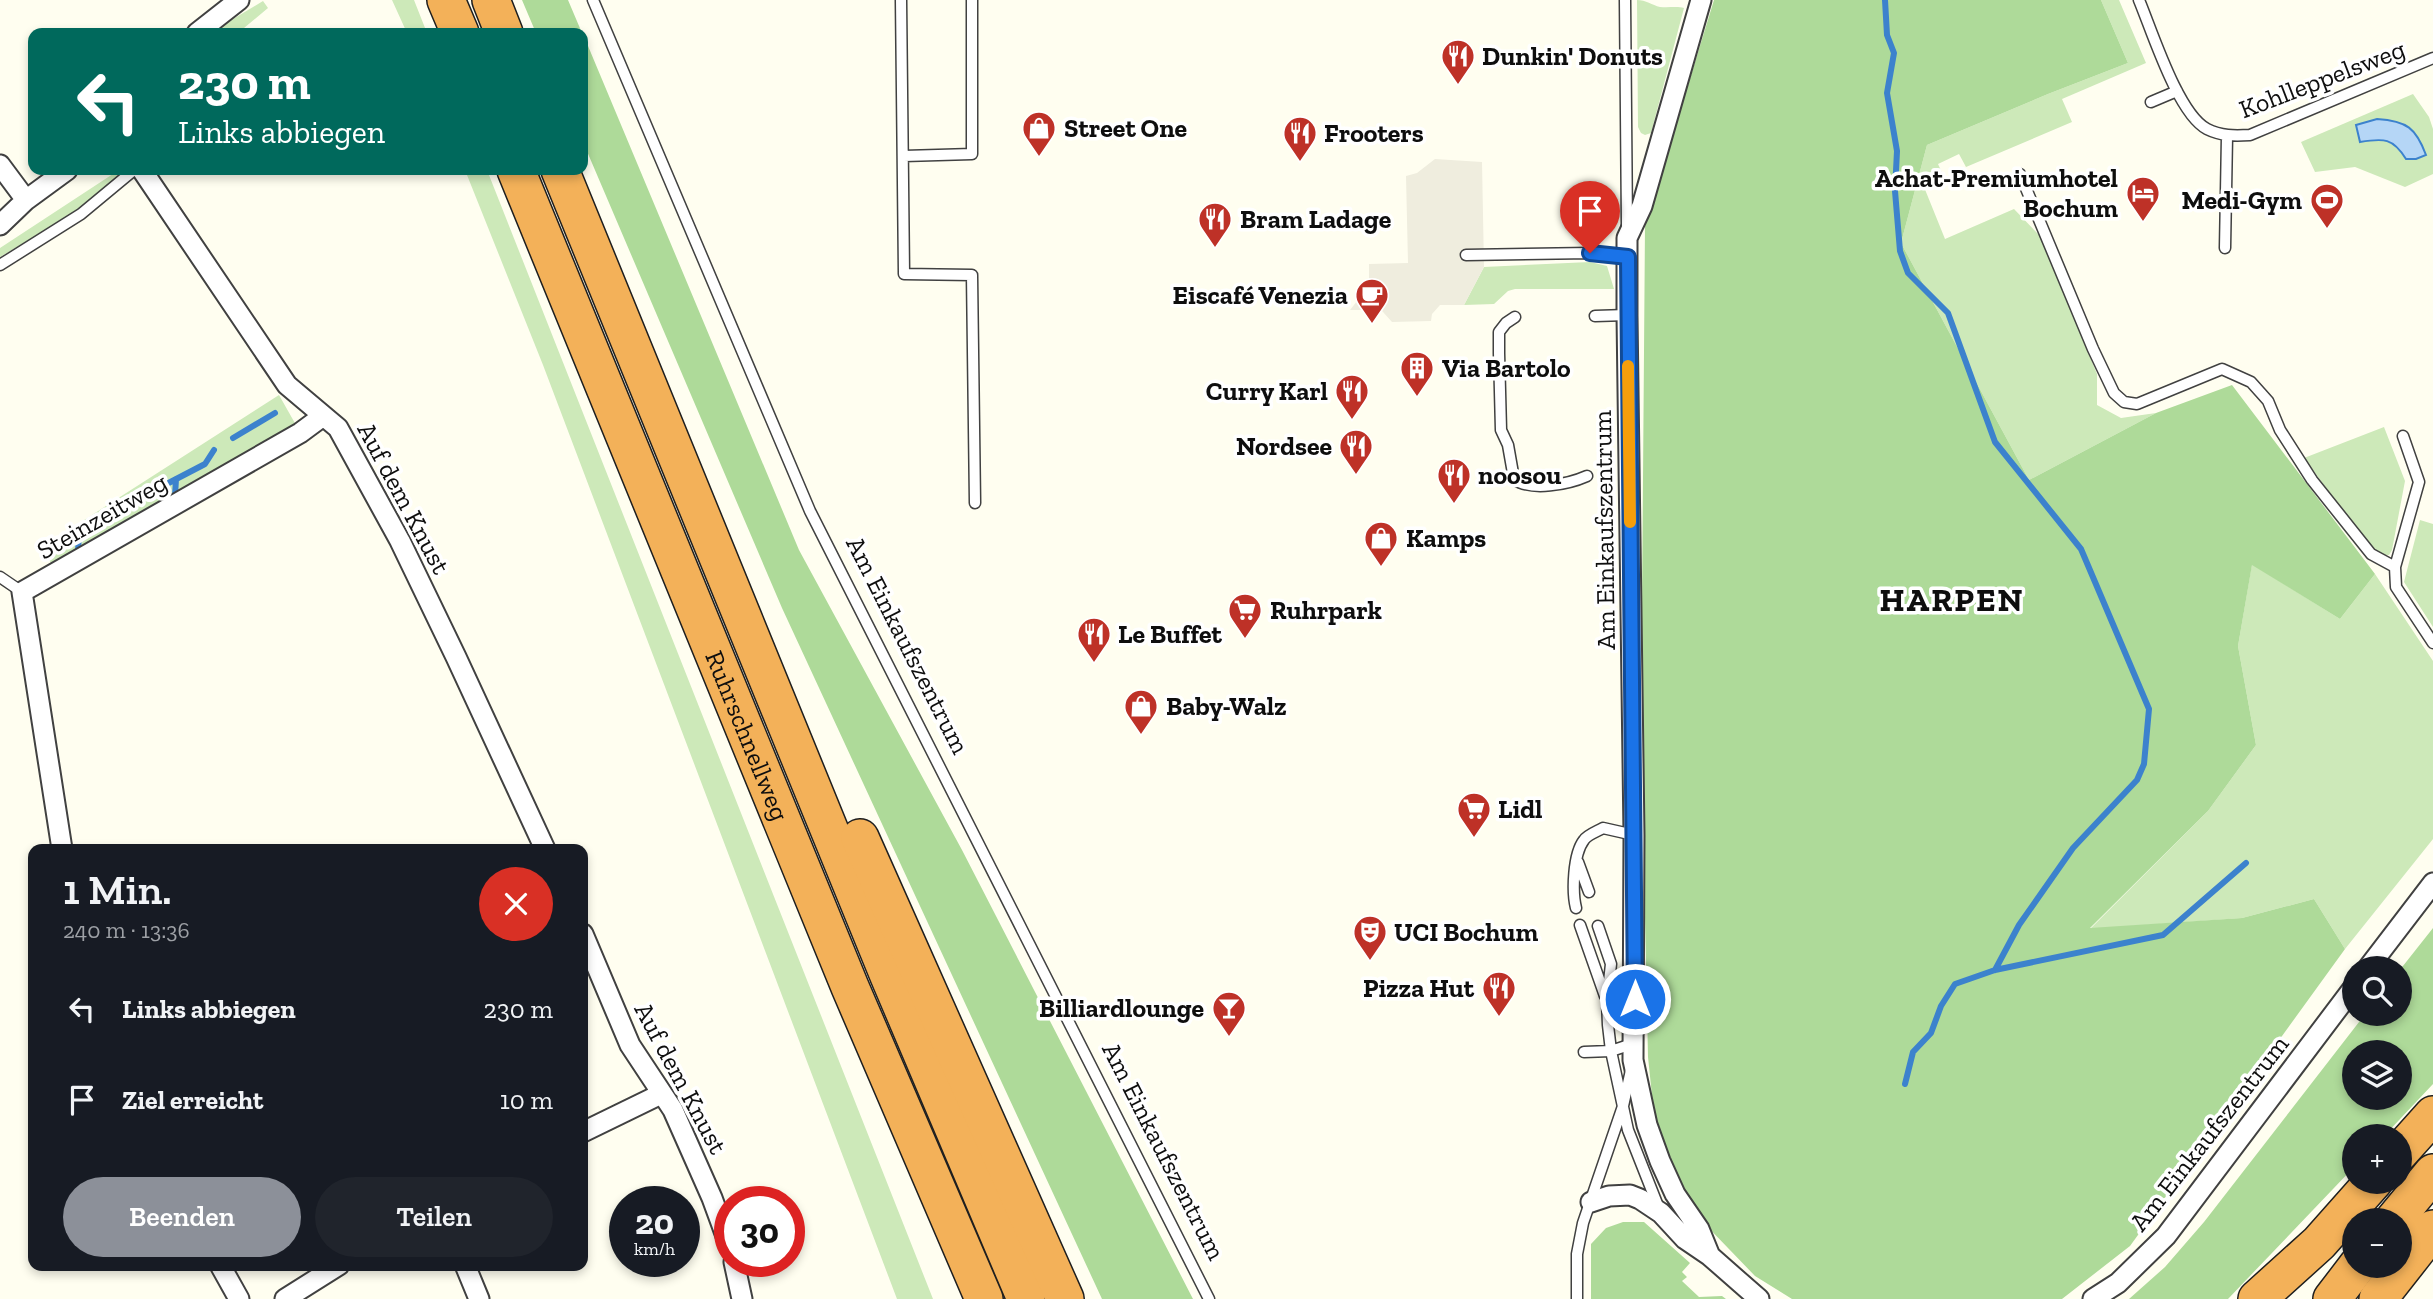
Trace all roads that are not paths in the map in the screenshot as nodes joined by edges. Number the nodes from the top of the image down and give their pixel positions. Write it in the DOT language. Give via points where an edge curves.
graph roads {
  1 [pos="239,0"];
  2 [pos="446,0"];
  3 [pos="491,0"];
  4 [pos="593,0"];
  5 [pos="901,0"];
  6 [pos="972,0"];
  7 [pos="1625,0"];
  8 [pos="1701,0"];
  9 [pos="2139,0"];
  10 [pos="203,28"];
  11 [pos="458,28"];
  12 [pos="502,28"];
  13 [pos="2433,58"];
  14 [pos="2178,91"];
  15 [pos="2151,102"];
  16 [pos="2227,136"];
  17 [pos="904,156"];
  18 [pos="0,165"];
  19 [pos="2020,174"];
  20 [pos="60,175"];
  21 [pos="128,175"];
  22 [pos="145,175"];
  23 [pos="518,175"];
  24 [pos="562,175"];
  25 [pos="26,200"];
  26 [pos="0,225"];
  27 [pos="1627,247"];
  28 [pos="2225,247"];
  29 [pos="1466,256"];
  30 [pos="0,265"];
  31 [pos="1627,315"];
  32 [pos="1595,316"];
  33 [pos="1515,317"];
  34 [pos="323,416"];
  35 [pos="2403,436"];
  36 [pos="1587,476"];
  37 [pos="975,503"];
  38 [pos="715,550"];
  39 [pos="2395,567"];
  40 [pos="0,577"];
  41 [pos="22,592"];
  42 [pos="2433,643"];
  43 [pos="1634,835"];
  44 [pos="61,844"];
  45 [pos="543,844"];
  46 [pos="1577,858"];
  47 [pos="2433,883"];
  48 [pos="1589,892"];
  49 [pos="1576,908"];
  50 [pos="1580,925"];
  51 [pos="1598,926"];
  52 [pos="588,946"];
  53 [pos="2377,956"];
  54 [pos="1606,1000"];
  55 [pos="2342,1002"];
  56 [pos="1611,1051"];
  57 [pos="1634,1051"];
  58 [pos="1584,1052"];
  59 [pos="661,1094"];
  60 [pos="1623,1106"];
  61 [pos="2433,1115"];
  62 [pos="588,1130"];
  63 [pos="2412,1138"];
  64 [pos="2433,1172"];
  65 [pos="1669,1180"];
  66 [pos="1645,1194"];
  67 [pos="2362,1194"];
  68 [pos="1591,1202"];
  69 [pos="714,1203"];
  70 [pos="2404,1208"];
  71 [pos="2433,1229"];
  72 [pos="954,1232"];
  73 [pos="2319,1243"];
  74 [pos="2433,1264"];
  75 [pos="1714,1266"];
  76 [pos="223,1271"];
  77 [pos="329,1271"];
  78 [pos="467,1271"];
  79 [pos="737,1277"];
  80 [pos="2348,1278"];
  81 [pos="239,1299"];
  82 [pos="285,1299"];
  83 [pos="479,1299"];
  84 [pos="742,1299"];
  85 [pos="974,1299"];
  86 [pos="984,1299"];
  87 [pos="1026,1299"];
  88 [pos="1065,1299"];
  89 [pos="1209,1299"];
  90 [pos="1577,1299"];
  91 [pos="1759,1299"];
  92 [pos="2093,1299"];
  93 [pos="2257,1299"];
  94 [pos="2282,1299"];
  95 [pos="2332,1299"];
  96 [pos="2378,1299"];
  97 [pos="2408,1299"];
  1 -- 10 [label="street"];
  2 -- 11 [label="highway"];
  3 -- 12 [label="highway"];
  4 -- 89 [label="lane, Am Einkaufszentrum" via="810,511"];
  5 -- 17 [label="lane"];
  6 -- 17 [label="lane" via="972,154"];
  7 -- 27 [label="lane, Am Einkaufszentrum"];
  8 -- 27 [label="street"];
  9 -- 14 [label="lane, Kohlleppelsweg"];
  13 -- 16 [label="lane, Kohlleppelsweg" via="2250,135"];
  14 -- 15 [label="lane"];
  14 -- 16 [label="lane, Kohlleppelsweg" via="2195,120"];
  16 -- 28 [label="lane"];
  17 -- 37 [label="lane" via="904,274 972,275"];
  18 -- 25 [label="street"];
  19 -- 39 [label="lane" via="2114,393 2124,402 2137,404 2222,369 2251,382 2268,401 2312,481 2371,554"];
  20 -- 25 [label="street"];
  21 -- 30 [label="lane" via="81,214"];
  22 -- 34 [label="street, Auf dem Knust" via="287,386"];
  23 -- 72 [label="highway, Ruhrschnellweg"];
  24 -- 38 [label="highway, Ruhrschnellweg"];
  25 -- 26 [label="street"];
  27 -- 29 [label="lane" via="1590,253"];
  27 -- 31 [label="street, Am Einkaufszentrum"];
  31 -- 32 [label="lane"];
  31 -- 43 [label="street, Am Einkaufszentrum"];
  33 -- 36 [label="lane" via="1499,332 1501,430 1514,479 1528,485 1569,484"];
  34 -- 41 [label="street, Steinzeitweg"];
  34 -- 45 [label="street, Auf dem Knust" via="338,428 400,541"];
  35 -- 39 [label="lane" via="2419,482"];
  38 -- 87 [label="highway, Ruhrschnellweg"];
  38 -- 88 [label="highway" via="830,770"];
  39 -- 42 [label="lane" via="2396,587"];
  40 -- 41 [label="lane"];
  41 -- 44 [label="street, Steinzeitweg"];
  43 -- 46 [label="lane" via="1603,828 1584,839"];
  43 -- 57 [label="street, Am Einkaufszentrum"];
  46 -- 48 [label="lane"];
  46 -- 49 [label="lane"];
  47 -- 53 [label="street"];
  50 -- 54 [label="lane"];
  51 -- 54 [label="lane" via="1611,964"];
  52 -- 59 [label="street, Auf dem Knust" via="630,1045"];
  54 -- 56 [label="lane"];
  55 -- 92 [label="street, Am Einkaufszentrum" via="2166,1236 2118,1283"];
  56 -- 57 [label="lane"];
  56 -- 58 [label="lane"];
  56 -- 60 [label="lane"];
  57 -- 60 [label="lane, Am Einkaufszentrum"];
  57 -- 65 [label="street, Am Einkaufszentrum" via="1647,1125"];
  59 -- 62 [label="street"];
  59 -- 69 [label="street, Auf dem Knust" via="673,1110"];
  60 -- 66 [label="lane"];
  60 -- 68 [label="lane, Am Einkaufszentrum"];
  61 -- 63 [label="highway"];
  64 -- 70 [label="highway"];
  65 -- 66 [label="lane"];
  65 -- 75 [label="street, Am Einkaufszentrum" via="1699,1229"];
  66 -- 68 [label="street"];
  66 -- 75 [label="street, Am Einkaufszentrum"];
  67 -- 73 [label="highway"];
  68 -- 90 [label="lane, Am Einkaufszentrum" via="1577,1254"];
  71 -- 96 [label="highway"];
  72 -- 85 [label="highway"];
  72 -- 86 [label="highway, Ruhrschnellweg"];
  73 -- 93 [label="highway"];
  73 -- 94 [label="highway"];
  74 -- 97 [label="highway"];
  75 -- 91 [label="street, Am Einkaufszentrum"];
  76 -- 81 [label="street"];
  77 -- 82 [label="street"];
  78 -- 83 [label="street"];
  79 -- 84 [label="street"];
  80 -- 95 [label="highway"];
}
